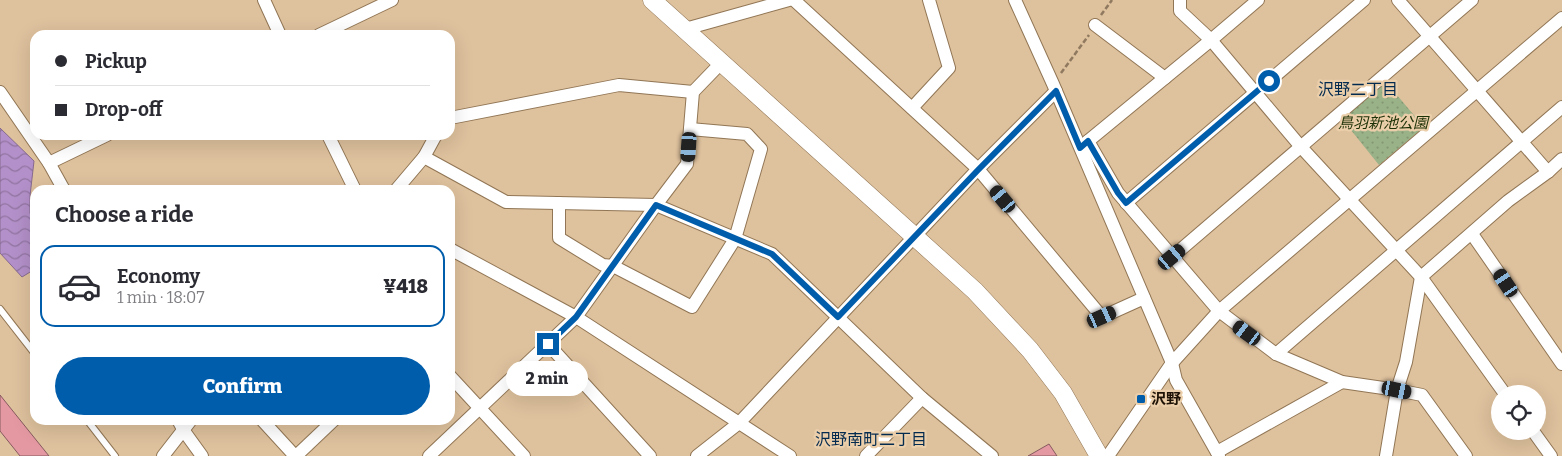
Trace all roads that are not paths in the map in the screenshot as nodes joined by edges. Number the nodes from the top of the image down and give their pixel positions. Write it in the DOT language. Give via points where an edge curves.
graph roads {
  1 [pos="264,0"];
  2 [pos="392,0"];
  3 [pos="652,0"];
  4 [pos="789,0"];
  5 [pos="794,0"];
  6 [pos="929,0"];
  7 [pos="1015,0"];
  8 [pos="1180,0"];
  9 [pos="1258,0"];
  10 [pos="1364,0"];
  11 [pos="1398,0"];
  12 [pos="1472,0"];
  13 [pos="1562,18"];
  14 [pos="1095,25"];
  15 [pos="685,29"];
  16 [pos="278,30"];
  17 [pos="329,30"];
  18 [pos="1429,36"];
  19 [pos="1212,40"];
  20 [pos="722,62"];
  21 [pos="1165,78"];
  22 [pos="1054,88"];
  23 [pos="1476,91"];
  24 [pos="0,92"];
  25 [pos="693,92"];
  26 [pos="1256,93"];
  27 [pos="1562,107"];
  28 [pos="912,108"];
  29 [pos="455,117"];
  30 [pos="690,129"];
  31 [pos="30,135"];
  32 [pos="34,140"];
  33 [pos="97,140"];
  34 [pos="330,140"];
  35 [pos="433,140"];
  36 [pos="1520,142"];
  37 [pos="1084,144"];
  38 [pos="1302,147"];
  39 [pos="424,157"];
  40 [pos="1562,160"];
  41 [pos="50,163"];
  42 [pos="978,170"];
  43 [pos="1548,172"];
  44 [pos="61,185"];
  45 [pos="353,185"];
  46 [pos="400,185"];
  47 [pos="1349,201"];
  48 [pos="559,203"];
  49 [pos="1126,203"];
  50 [pos="656,205"];
  51 [pos="1472,234"];
  52 [pos="914,237"];
  53 [pos="735,239"];
  54 [pos="1395,250"];
  55 [pos="455,253"];
  56 [pos="1172,257"];
  57 [pos="613,266"];
  58 [pos="1421,278"];
  59 [pos="1144,298"];
  60 [pos="0,309"];
  61 [pos="1218,311"];
  62 [pos="576,317"];
  63 [pos="838,317"];
  64 [pos="548,344"];
  65 [pos="30,348"];
  66 [pos="1276,354"];
  67 [pos="1172,363"];
  68 [pos="1562,364"];
  69 [pos="455,382"];
  70 [pos="1342,382"];
  71 [pos="1499,385"];
  72 [pos="1397,390"];
  73 [pos="922,398"];
  74 [pos="479,408"];
  75 [pos="739,423"];
  76 [pos="91,425"];
  77 [pos="184,425"];
  78 [pos="186,425"];
  79 [pos="267,425"];
  80 [pos="329,425"];
  81 [pos="1539,440"];
  82 [pos="1218,454"];
  83 [pos="115,456"];
  84 [pos="163,456"];
  85 [pos="202,456"];
  86 [pos="295,456"];
  87 [pos="429,456"];
  88 [pos="524,456"];
  89 [pos="650,456"];
  90 [pos="697,456"];
  91 [pos="790,456"];
  92 [pos="866,456"];
  93 [pos="992,456"];
  94 [pos="1098,456"];
  95 [pos="1108,456"];
  96 [pos="1386,456"];
  97 [pos="1466,456"];
  98 [pos="1551,456"];
  1 -- 16 [label="street"];
  2 -- 17 [label="street"];
  3 -- 15 [label="street"];
  4 -- 15 [label="street"];
  5 -- 28 [label="street"];
  6 -- 28 [label="street" via="949,68"];
  7 -- 22 [label="street"];
  8 -- 19 [label="street" via="1180,11"];
  9 -- 19 [label="street"];
  10 -- 26 [label="street"];
  11 -- 18 [label="street"];
  12 -- 18 [label="street"];
  13 -- 23 [label="street"];
  14 -- 21 [label="street"];
  15 -- 20 [label="street"];
  18 -- 23 [label="street"];
  18 -- 38 [label="street"];
  19 -- 21 [label="street"];
  19 -- 26 [label="street"];
  20 -- 25 [label="street"];
  20 -- 52 [label="street"];
  21 -- 37 [label="street"];
  22 -- 37 [label="street"];
  22 -- 42 [label="street"];
  23 -- 36 [label="street"];
  23 -- 47 [label="street"];
  24 -- 31 [label="street"];
  25 -- 29 [label="street" via="619,85"];
  25 -- 30 [label="street"];
  26 -- 38 [label="street"];
  26 -- 49 [label="street"];
  27 -- 36 [label="street"];
  28 -- 42 [label="street"];
  30 -- 50 [label="street" via="688,164"];
  30 -- 53 [label="street" via="747,134 761,149"];
  32 -- 41 [label="street"];
  33 -- 41 [label="street"];
  34 -- 45 [label="street"];
  35 -- 39 [label="street"];
  36 -- 43 [label="street"];
  36 -- 54 [label="street"];
  37 -- 49 [label="street"];
  37 -- 59 [label="street"];
  38 -- 47 [label="street"];
  38 -- 56 [label="street"];
  39 -- 46 [label="street"];
  39 -- 48 [label="street" via="506,202"];
  40 -- 43 [label="street"];
  41 -- 44 [label="street"];
  42 -- 52 [label="street"];
  42 -- 59 [label="street" via="1102,317"];
  43 -- 51 [label="street" via="1508,201"];
  47 -- 54 [label="street"];
  47 -- 61 [label="street"];
  48 -- 50 [label="street"];
  48 -- 57 [label="street" via="559,238 603,265"];
  49 -- 56 [label="street"];
  50 -- 53 [label="street"];
  50 -- 57 [label="street"];
  51 -- 58 [label="street"];
  51 -- 68 [label="street"];
  52 -- 63 [label="street"];
  52 -- 94 [label="street" via="975,291 1030,350 1063,393"];
  53 -- 57 [label="street" via="692,307"];
  53 -- 63 [label="street" via="772,254"];
  54 -- 58 [label="street"];
  54 -- 66 [label="street"];
  55 -- 62 [label="street"];
  56 -- 61 [label="street"];
  57 -- 62 [label="street"];
  58 -- 71 [label="street"];
  58 -- 72 [label="street" via="1406,362"];
  59 -- 67 [label="street"];
  60 -- 65 [label="lane"];
  61 -- 66 [label="street"];
  61 -- 67 [label="street"];
  62 -- 64 [label="street"];
  62 -- 75 [label="street"];
  63 -- 73 [label="street"];
  63 -- 75 [label="street"];
  64 -- 74 [label="street"];
  64 -- 89 [label="street"];
  66 -- 70 [label="street"];
  67 -- 82 [label="street" via="1176,380"];
  67 -- 95 [label="street"];
  69 -- 74 [label="street"];
  70 -- 72 [label="street"];
  70 -- 82 [label="street"];
  72 -- 96 [label="street"];
  72 -- 97 [label="street" via="1422,395"];
  73 -- 92 [label="street"];
  73 -- 93 [label="street"];
  74 -- 87 [label="street"];
  74 -- 88 [label="street"];
  75 -- 90 [label="street"];
  75 -- 91 [label="street"];
  76 -- 83 [label="lane"];
  77 -- 84 [label="street"];
  78 -- 85 [label="street"];
  79 -- 86 [label="street"];
  80 -- 86 [label="street"];
  81 -- 98 [label="street"];
}
